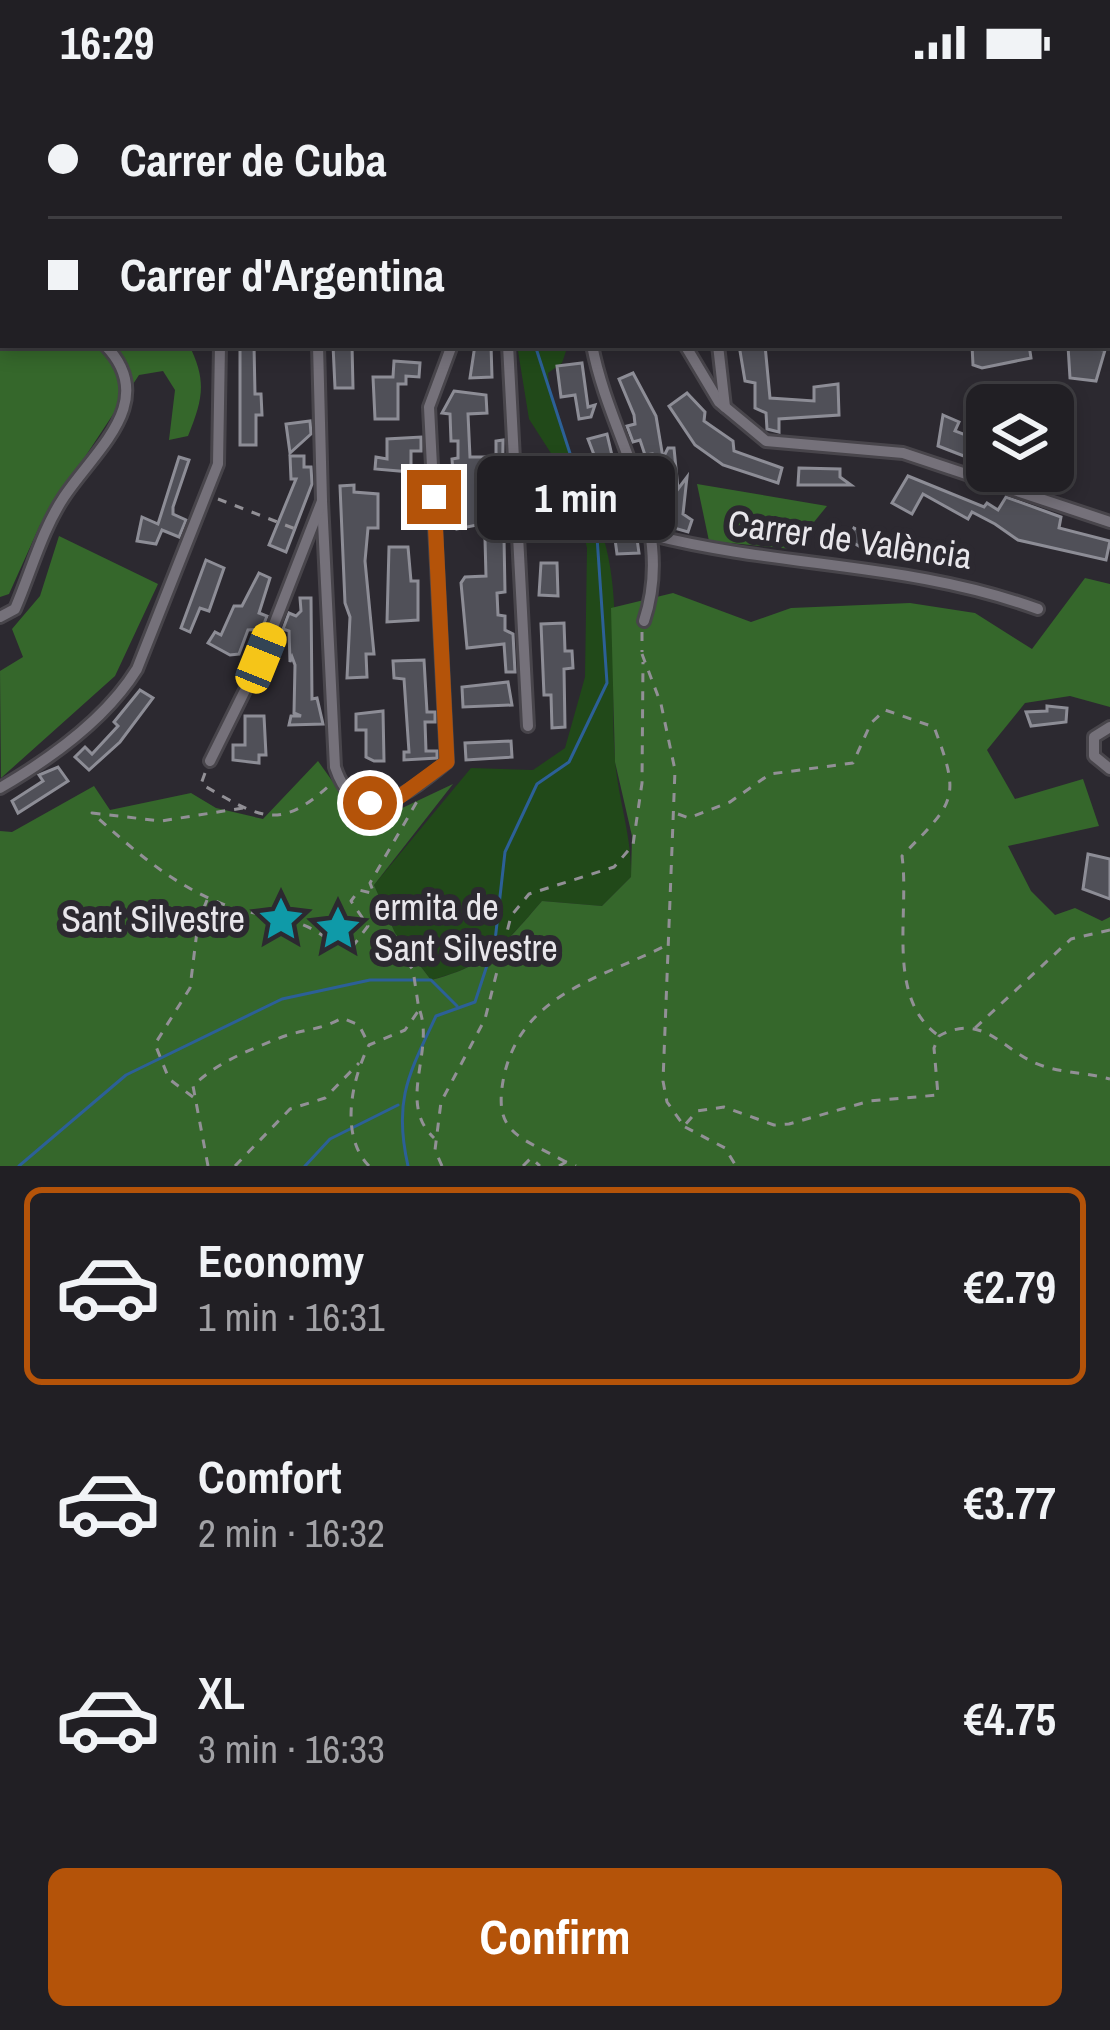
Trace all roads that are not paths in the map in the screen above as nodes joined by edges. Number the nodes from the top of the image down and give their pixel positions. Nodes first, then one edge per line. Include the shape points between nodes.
1 (107, 348) edge
2 (220, 348) edge
3 (318, 348) edge
4 (451, 348) edge
5 (508, 348) edge
6 (593, 348) edge
7 (687, 348) edge
8 (718, 348) edge
9 (725, 409) junction
10 (322, 501) junction
11 (1110, 521) edge
12 (652, 535) junction
13 (1037, 609) dead end
14 (0, 617) edge
15 (644, 621) road end
16 (528, 725) dead end
17 (1110, 727) edge
18 (211, 761) road end
19 (1110, 769) edge
20 (0, 788) edge

1 - 14 street via 127,390 117,430 65,496 15,609
2 - 20 street via 222,437 208,495 125,687 36,767
3 - 10 street
4 - 10 street via 428,407 447,762 383,804 356,796 338,776
5 - 16 street
6 - 12 street
7 - 9 street
8 - 9 street
9 - 11 street via 766,441 903,454
10 - 18 street
12 - 13 street, Carrer de València via 915,573
12 - 15 street via 656,590
17 - 19 street via 1094,736 1094,756

